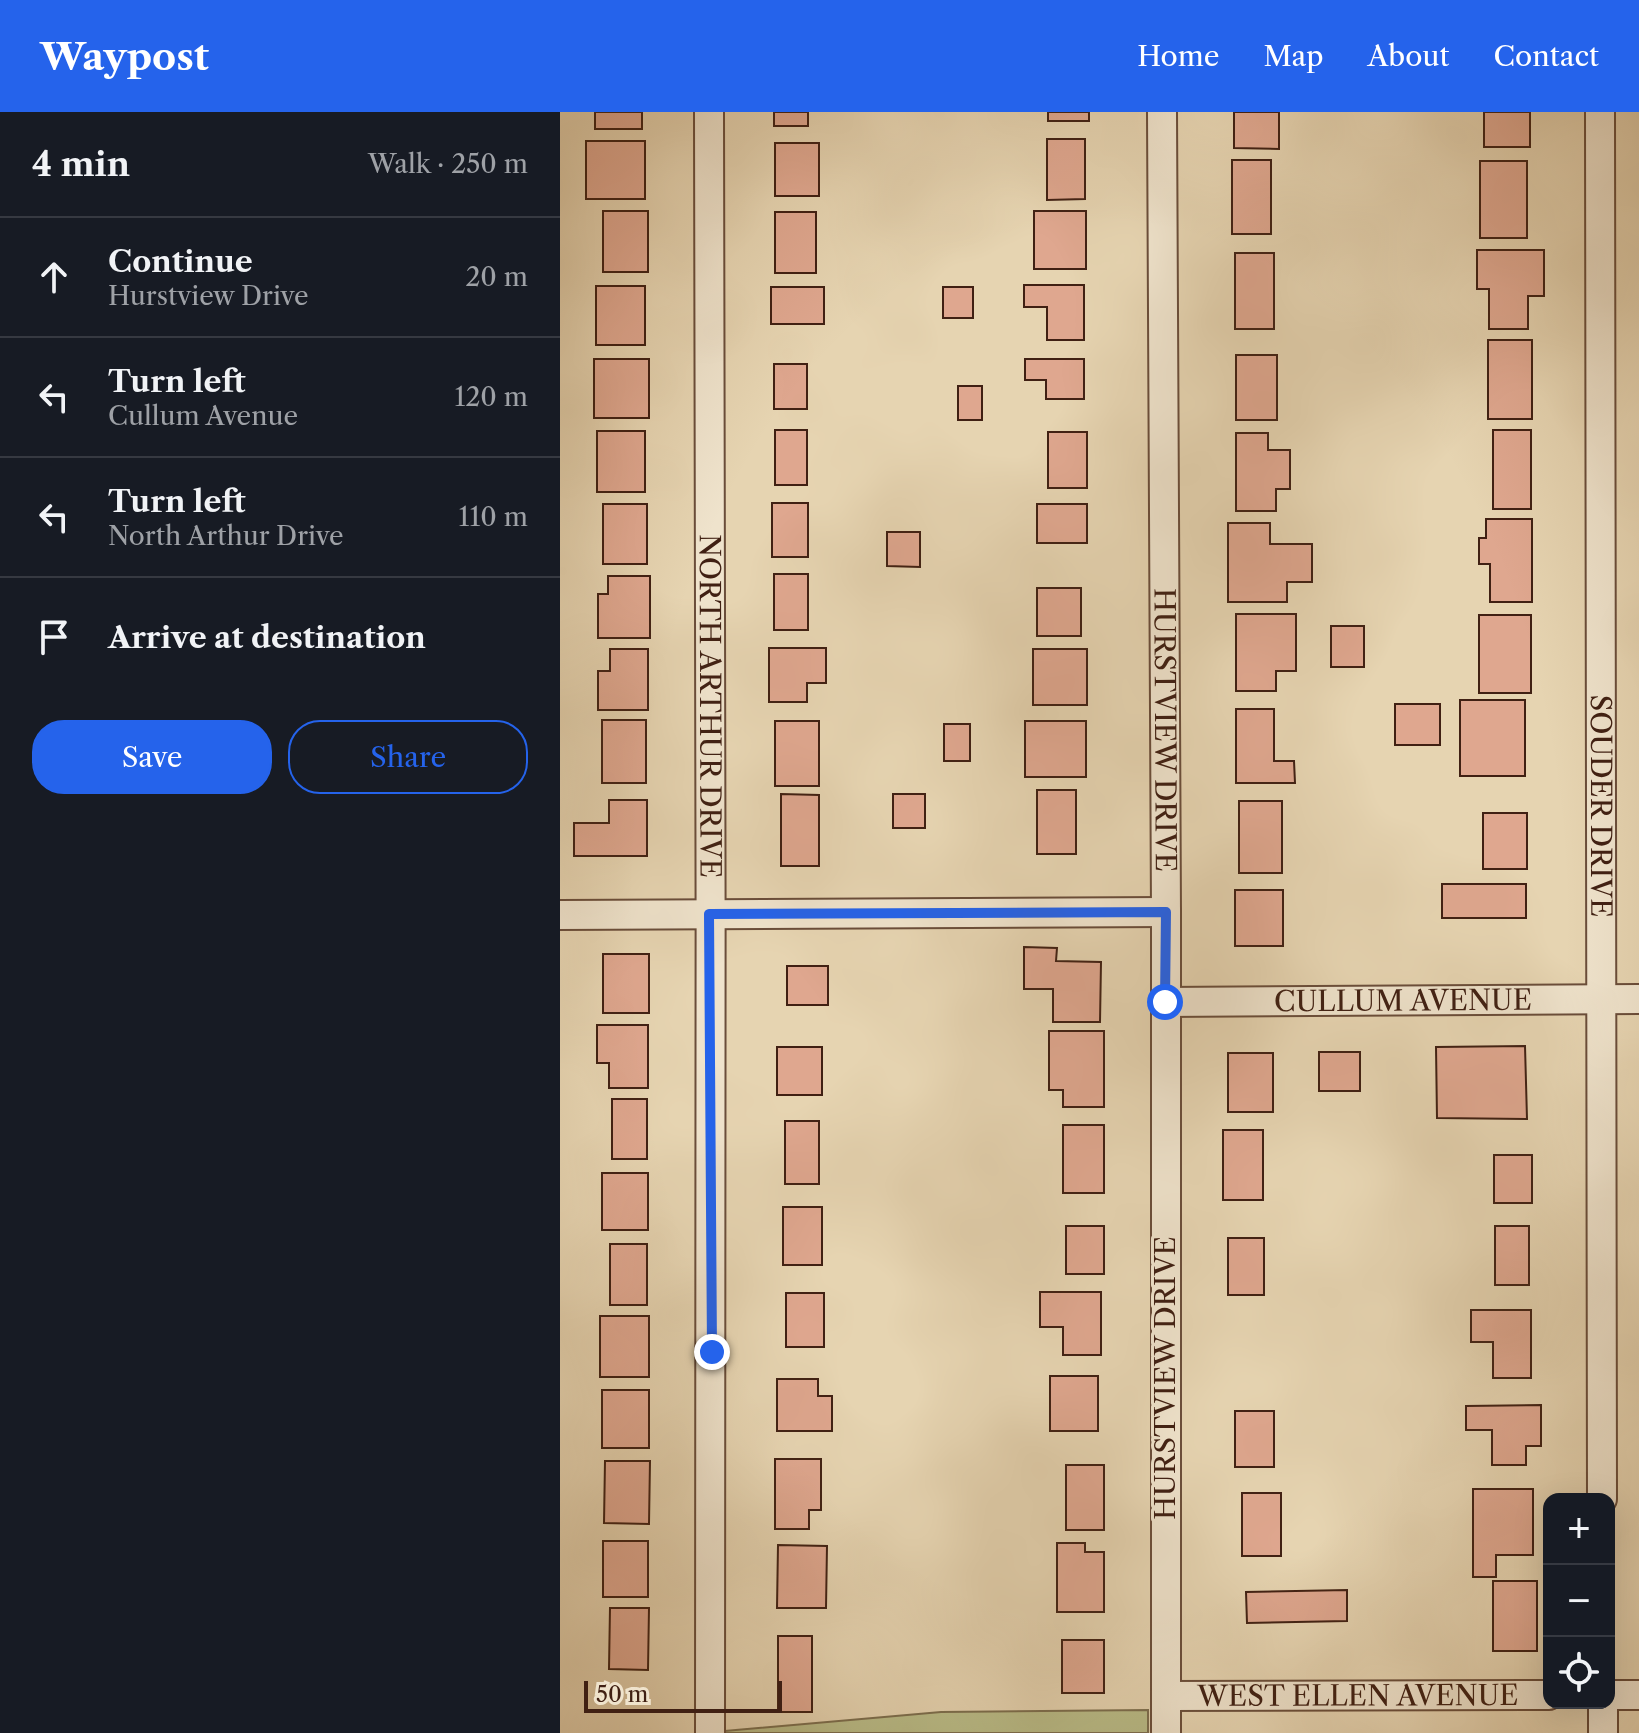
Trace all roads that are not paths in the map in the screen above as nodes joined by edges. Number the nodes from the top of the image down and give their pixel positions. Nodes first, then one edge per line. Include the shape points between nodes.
1 (709, 112) edge
2 (1162, 112) edge
3 (1600, 112) edge
4 (1166, 912) junction
5 (709, 914) junction
6 (560, 915) edge
7 (1601, 999) junction
8 (1639, 999) edge
9 (1165, 1002) junction
10 (1602, 1493) edge
11 (1543, 1695) edge
12 (1615, 1695) edge
13 (1639, 1695) edge
14 (1166, 1696) junction
15 (1603, 1709) edge
16 (710, 1733) edge
17 (1166, 1733) edge
18 (1603, 1733) edge

1 - 5 street, NORTH ARTHUR DRIVE
2 - 4 street, HURSTVIEW DRIVE
3 - 7 street, SOUDER DRIVE
4 - 5 street
4 - 9 street, HURSTVIEW DRIVE
5 - 6 street
5 - 16 street, NORTH ARTHUR DRIVE
7 - 8 street, CULLUM AVENUE
7 - 9 street, CULLUM AVENUE
7 - 10 street, SOUDER DRIVE
9 - 14 street, HURSTVIEW DRIVE
11 - 14 street, WEST ELLEN AVENUE
12 - 13 street
14 - 17 street, HURSTVIEW DRIVE
15 - 18 street

